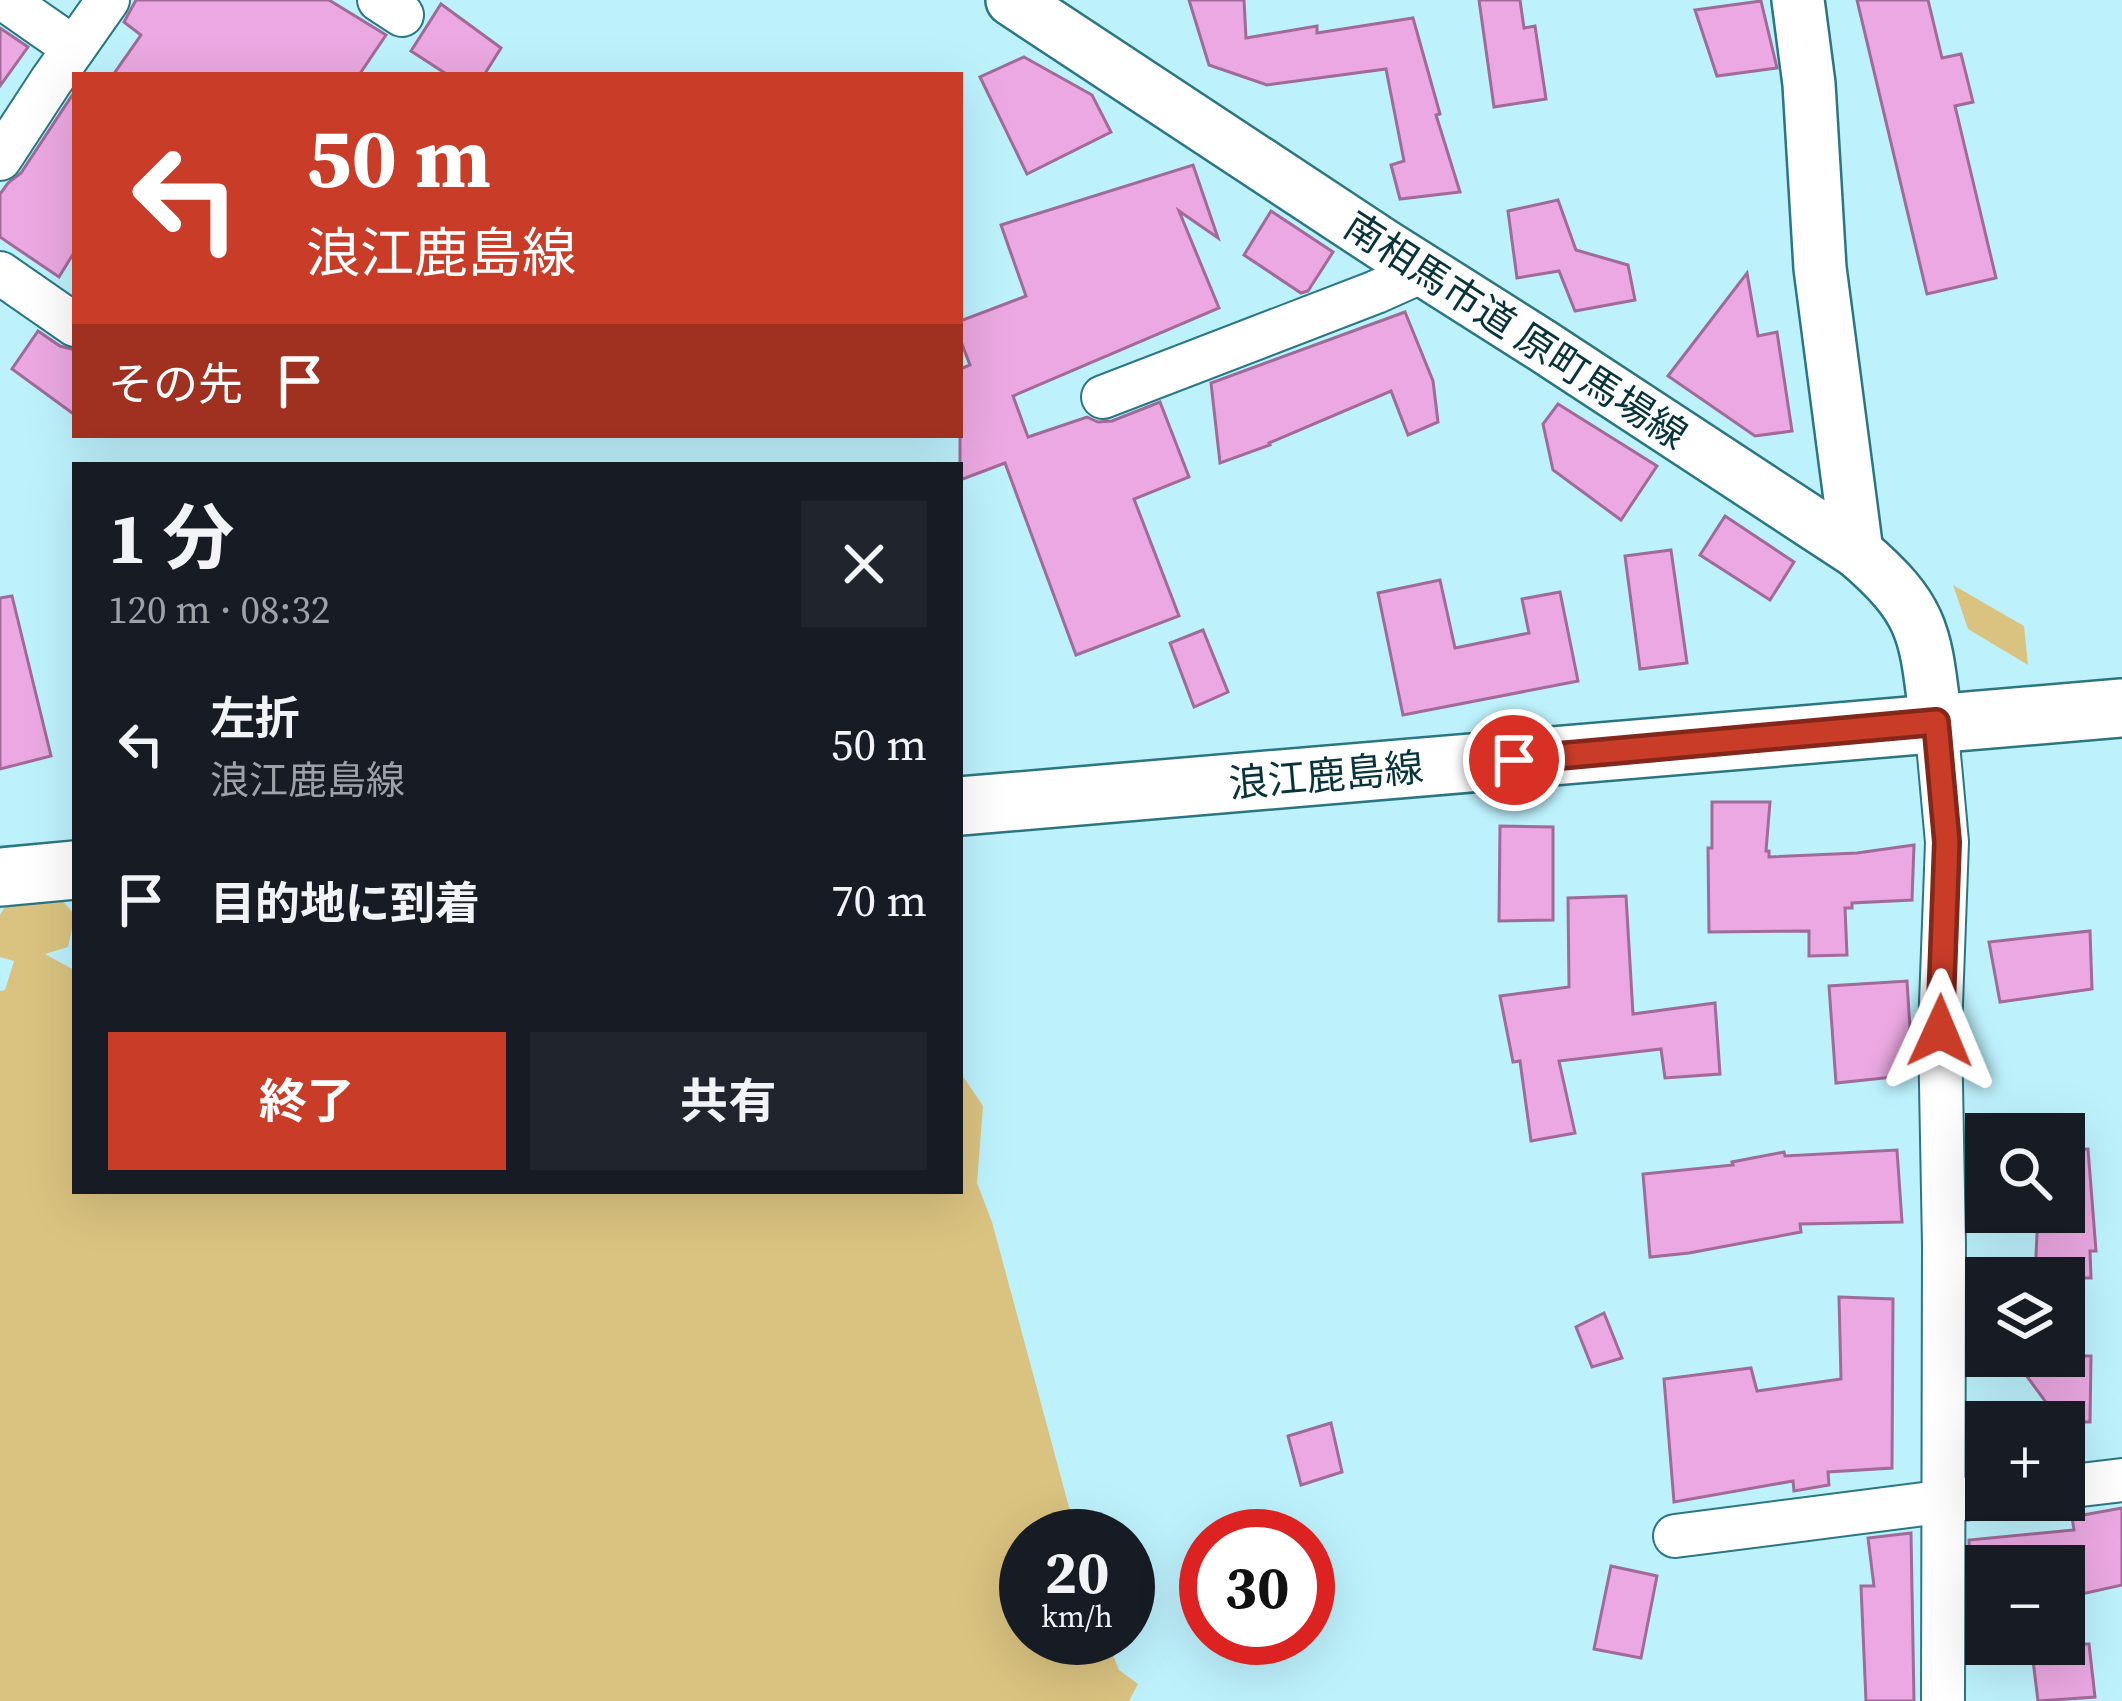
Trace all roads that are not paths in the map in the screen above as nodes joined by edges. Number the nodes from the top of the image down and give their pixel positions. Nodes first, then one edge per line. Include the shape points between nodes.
1 (5, 0) edge
2 (108, 0) edge
3 (1012, 0) edge
4 (1798, 0) edge
5 (73, 62) edge
6 (0, 159) edge
7 (1425, 270) junction
8 (0, 273) edge
9 (72, 323) edge
10 (1103, 397) dead end
11 (1857, 552) junction
12 (2122, 708) edge
13 (1936, 722) junction
14 (963, 806) edge
15 (72, 870) edge
16 (0, 877) edge
17 (2122, 1480) edge
18 (2085, 1484) edge
19 (1965, 1498) edge
20 (1943, 1501) junction
21 (1675, 1536) dead end
22 (1943, 1701) edge

1 - 5 street
2 - 5 street
3 - 7 street, 南相馬市道 原町馬場線
4 - 11 street via 1820,268
5 - 6 street via 50,80
7 - 10 street
7 - 11 street, 南相馬市道 原町馬場線
8 - 9 street
11 - 13 street, 南相馬市道 原町馬場線 via 1911,608 1926,641
12 - 13 main road, 浪江鹿島線
13 - 14 main road, 浪江鹿島線
13 - 20 street via 1947,842
15 - 16 main road
17 - 18 street
19 - 20 street
20 - 21 street
20 - 22 street

